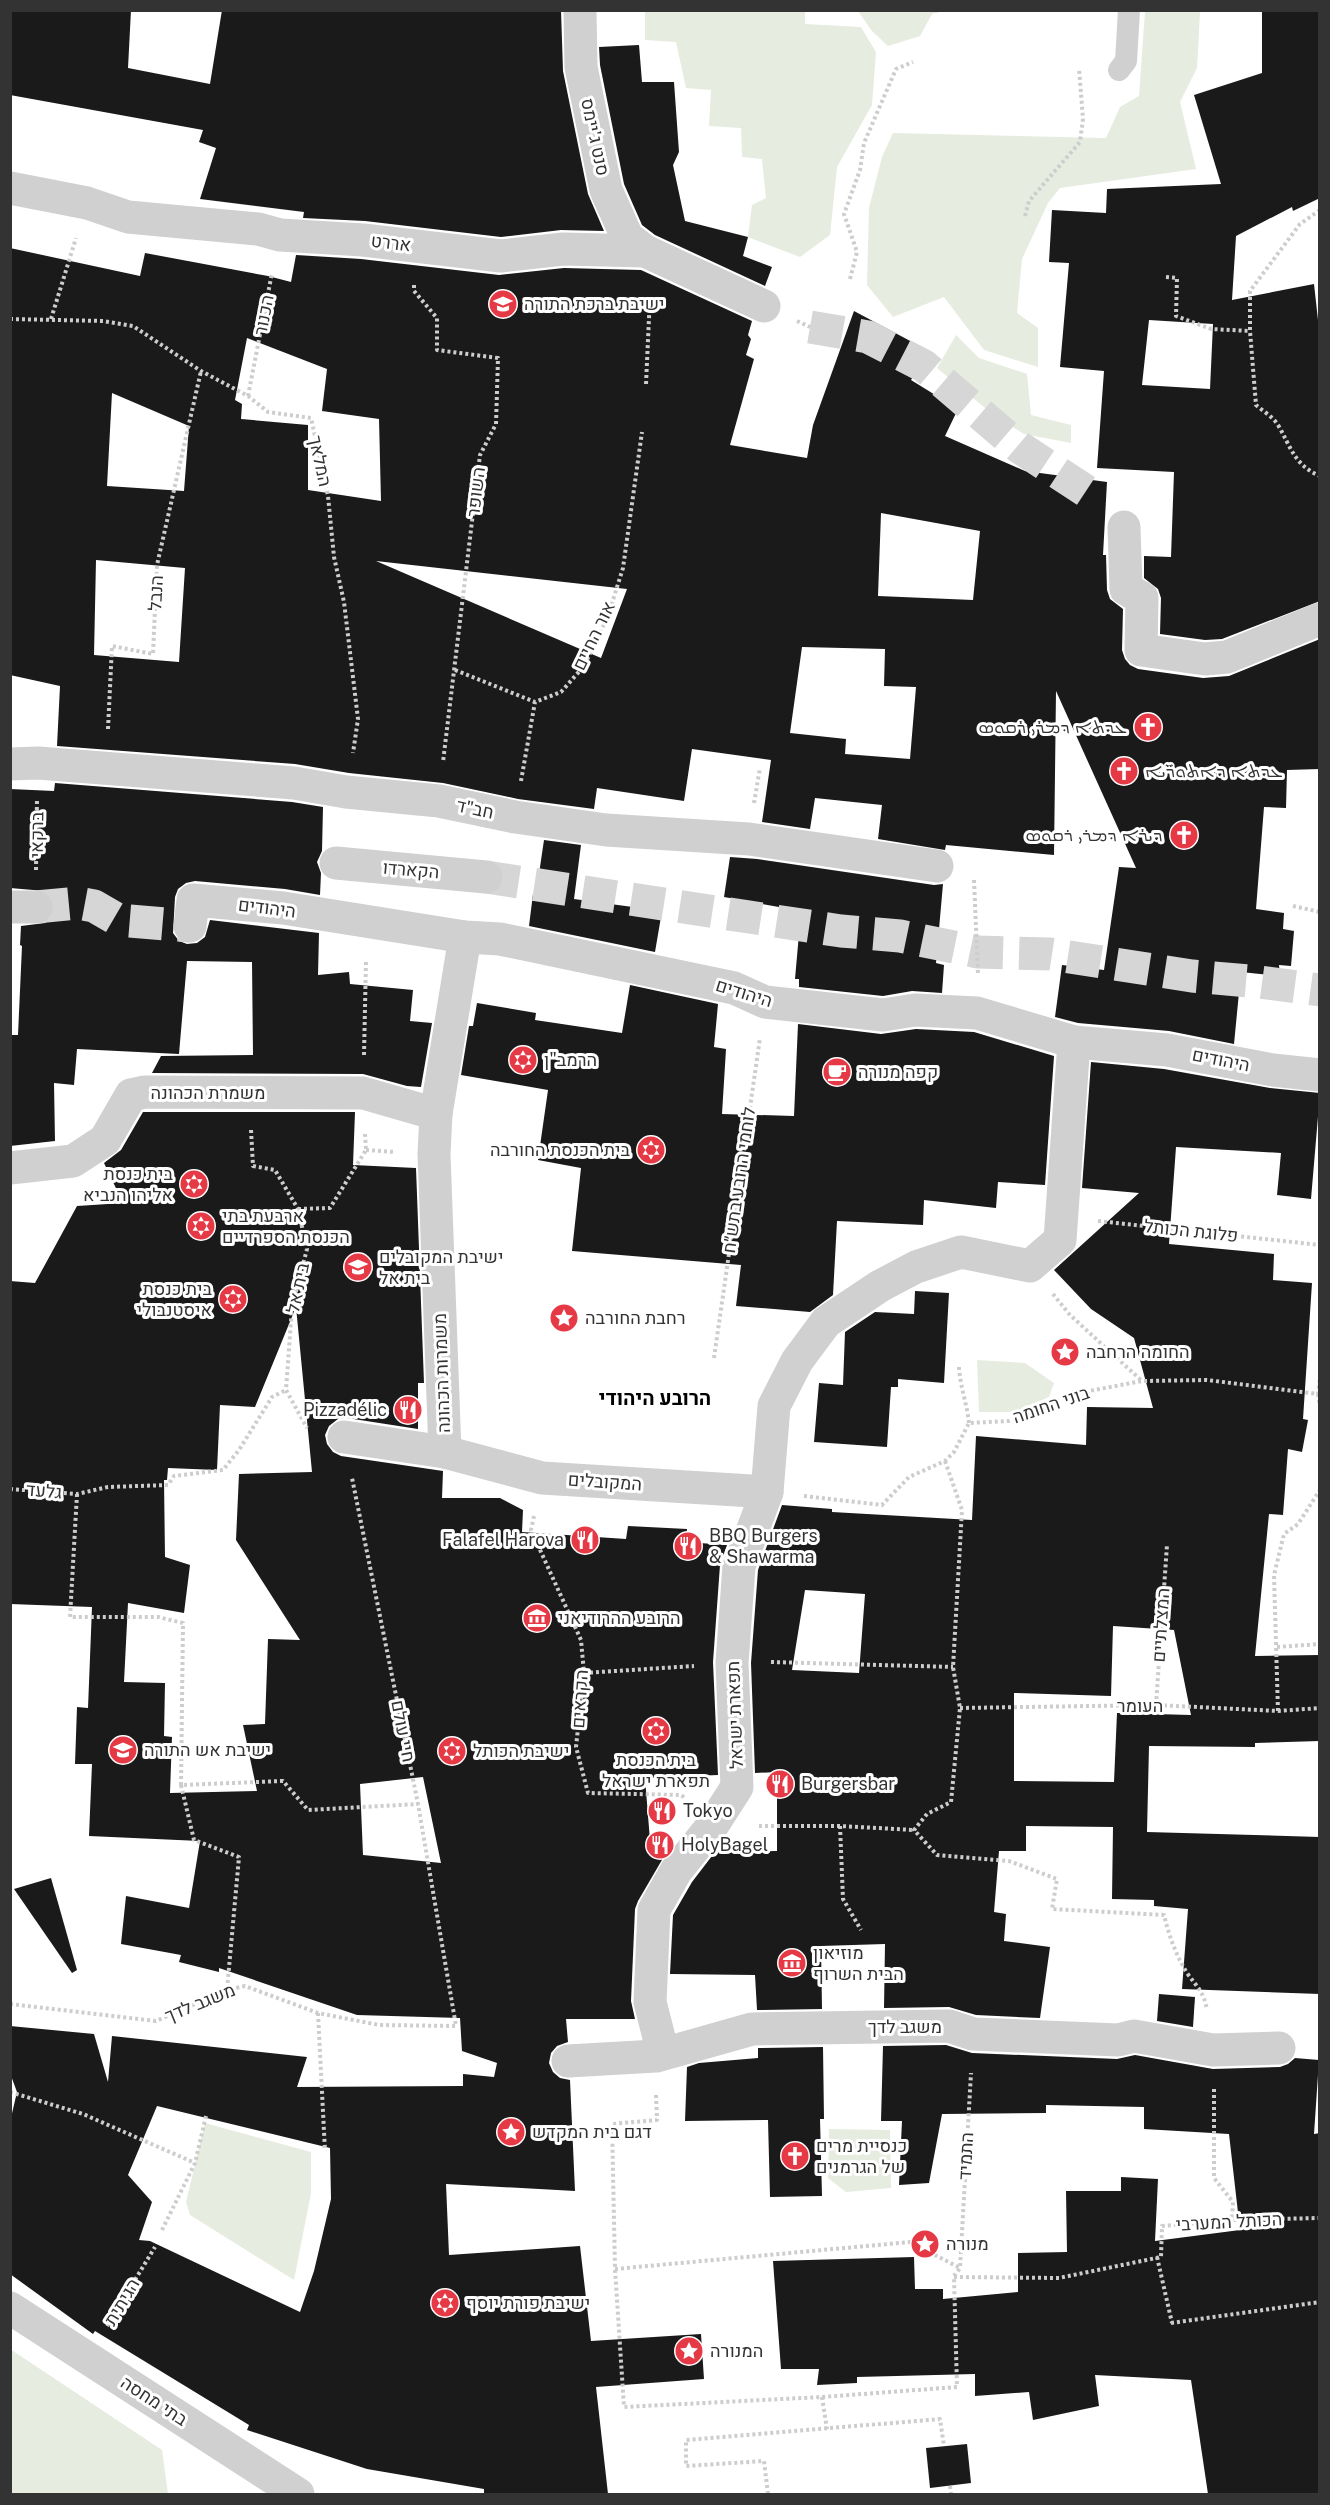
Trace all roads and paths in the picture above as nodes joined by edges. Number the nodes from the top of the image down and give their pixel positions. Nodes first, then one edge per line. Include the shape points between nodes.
1 (580, 10) edge
2 (1129, 10) edge
3 (913, 62) dead end
4 (1079, 68) dead end
5 (1119, 70) dead end
6 (10, 188) edge
7 (87, 203) junction
8 (1320, 210) edge
9 (1025, 216) dead end
10 (280, 235) junction
11 (417, 246) junction
12 (645, 251) junction
13 (1166, 277) dead end
14 (850, 279) dead end
15 (764, 306) dead end
16 (10, 319) edge
17 (51, 319) junction
18 (1250, 332) junction
19 (201, 371) junction
20 (646, 384) dead end
21 (248, 396) junction
22 (642, 432) dead end
23 (1320, 476) edge
24 (1124, 526) dead end
25 (1320, 619) edge
26 (455, 670) junction
27 (535, 702) junction
28 (24, 763) edge
29 (106, 769) junction
30 (346, 792) junction
31 (439, 801) junction
32 (515, 817) junction
33 (336, 863) dead end
34 (938, 866) dead end
35 (486, 877) tunnel mouth
36 (974, 878) dead end
37 (1293, 906) dead end
38 (23, 907) edge
39 (1320, 912) edge
40 (368, 921) junction
41 (190, 926) dead end
42 (465, 937) junction
43 (765, 1002) junction
44 (977, 1013) junction
45 (1074, 1042) junction
46 (1320, 1075) edge
47 (363, 1093) junction
48 (250, 1094) junction
49 (436, 1114) junction
50 (366, 1150) dead end
51 (10, 1167) edge
52 (298, 1209) junction
53 (1062, 1217) junction
54 (1320, 1245) edge
55 (1030, 1266) junction
56 (714, 1358) dead end
57 (959, 1367) dead end
58 (1320, 1378) edge
59 (1142, 1381) junction
60 (286, 1390) junction
61 (1318, 1394) edge
62 (1320, 1407) edge
63 (969, 1423) junction
64 (344, 1437) junction
65 (445, 1452) junction
66 (945, 1461) junction
67 (542, 1478) junction
68 (10, 1489) edge
69 (1320, 1490) edge
70 (767, 1492) junction
71 (77, 1494) junction
72 (1167, 1545) dead end
73 (1320, 1644) edge
74 (1276, 1647) junction
75 (732, 1663) junction
76 (954, 1667) junction
77 (584, 1672) junction
78 (1156, 1706) junction
79 (960, 1708) junction
80 (1320, 1708) edge
81 (1278, 1711) junction
82 (181, 1785) junction
83 (418, 1804) junction
84 (712, 1826) junction
85 (840, 1826) junction
86 (914, 1830) junction
87 (861, 1930) dead end
88 (227, 1990) junction
89 (10, 2004) edge
90 (318, 2013) junction
91 (456, 2026) joint
92 (973, 2034) junction
93 (1279, 2048) dead end
94 (1214, 2050) junction
95 (659, 2054) junction
96 (567, 2061) dead end
97 (10, 2092) edge
98 (206, 2116) dead end
99 (325, 2151) dead end
100 (195, 2163) junction
101 (1320, 2218) edge
102 (1232, 2220) junction
103 (162, 2230) dead end
104 (155, 2247) dead end
105 (1157, 2258) junction
106 (960, 2268) junction
107 (615, 2269) junction
108 (954, 2277) junction
109 (1320, 2302) edge
110 (10, 2308) edge
111 (88, 2358) junction
112 (822, 2397) junction
113 (827, 2429) junction
114 (944, 2446) dead end
115 (950, 2487) dead end
116 (298, 2494) edge
117 (768, 2494) edge
118 (951, 2494) edge

1 - 12 street, סנט ג'יימס via 581,67 606,190 627,237
2 - 5 lane via 1126,61
3 - 14 path via 896,69 864,143 860,170 844,213 857,252
4 - 9 path via 1083,119 1080,142 1029,201
6 - 7 street, אררט
7 - 10 street, אררט via 128,217 258,229
7 - 17 path
8 - 18 path via 1300,224 1251,291
10 - 11 street, אררט
10 - 21 path, הכנור
11 - 12 street, אררט via 501,256 563,249
11 - 26 path, השופר via 414,291 437,318 437,350 498,358 496,424 480,455
12 - 15 street, אררט
12 - 20 path via 650,267
13 - 18 path via 1177,278 1176,316 1211,329
16 - 17 path, המלאך
17 - 19 path, המלאך via 133,326
18 - 23 path via 1256,405 1276,422 1288,449 1307,470
19 - 21 path, המלאך
19 - 29 path, הנבל via 157,565 153,654 112,646
21 - 30 path, המלאך via 268,412 311,418 328,496 358,718
22 - 27 path, אור החיים via 623,568 608,616 584,666 561,692
24 - 25 street via 1126,589 1142,598 1141,650 1205,659 1227,657
26 - 27 path
26 - 31 path, השופר
27 - 32 path
28 - 29 street, חב"ד
28 - 38 path, ברקאי
29 - 30 street, חב"ד via 294,783
30 - 31 street, חב"ד
31 - 32 street, חב"ד
32 - 34 street, חב"ד via 606,830 749,839
33 - 35 street, הקארדו
36 - 44 path
37 - 39 path
40 - 41 street, היהודים via 193,900
40 - 42 street, היהודים
40 - 47 path
42 - 43 street, היהודים via 500,939 734,988
42 - 49 street, משמרות הכהונה
43 - 44 street, היהודים via 883,1015 915,1010
43 - 56 path, לוחמי הרובע בתש״ח
44 - 45 street, היהודים
45 - 46 street, היהודים via 1167,1050
45 - 53 street
47 - 48 street, משמרת הכהונה
47 - 49 street, משמרת הכהונה
48 - 51 street, משמרת הכהונה via 131,1095 105,1140 73,1161
48 - 52 path, בית אל via 253,1166 275,1170
49 - 65 street, משמרות הכהונה via 434,1155
50 - 52 path via 330,1208
52 - 60 path, בית אל via 307,1249 292,1307
53 - 54 path, פלוגת הכותל
53 - 55 street via 1060,1240
55 - 59 path via 1070,1315
55 - 70 street, תפארת ישראל via 961,1252 880,1286 826,1322 797,1361 774,1406
57 - 63 path
58 - 61 path
59 - 61 path, בוני החומה via 1207,1380
59 - 63 path, בוני החומה via 1073,1394 1009,1421
60 - 64 path via 309,1430
60 - 71 path, גלעד via 272,1397 223,1470 174,1476 168,1485 108,1487
61 - 62 path
63 - 66 path
64 - 65 street, המקובלים
64 - 83 path, חיי עולם
65 - 67 street, המקובלים
66 - 70 path via 909,1477 882,1505
66 - 76 path via 962,1510
67 - 70 street, המקובלים
67 - 77 path, הקראים via 531,1530 580,1640
68 - 71 path, גלעד
69 - 74 path via 1298,1524 1284,1534 1274,1575
70 - 75 street, תפארת ישראל via 740,1566
71 - 82 path via 70,1617 158,1617 183,1623
72 - 78 path, המצלתיים
73 - 74 path
74 - 81 path
75 - 76 path via 793,1661
75 - 77 path
75 - 84 street, תפארת ישראל via 737,1787
76 - 79 path
77 - 84 path, הקראים via 576,1747 588,1793 681,1795
78 - 79 path, העומר
78 - 81 path, העומר
79 - 86 path via 951,1802 927,1814
80 - 81 path, העומר
82 - 83 path via 283,1781 308,1810
82 - 88 path via 194,1840 239,1857
83 - 91 path, חיי עולם
84 - 85 path
84 - 95 street, תפארת ישראל via 676,1871 654,1910 650,2002
85 - 86 path
85 - 87 path via 843,1899
86 - 94 path via 937,1855 1009,1861 1057,1879 1052,1909 1164,1915 1170,1940 1205,1996
88 - 89 path, משגב לדך via 156,2021
88 - 90 path, משגב לדך via 244,1986
90 - 91 path, משגב לדך via 379,2025
90 - 99 path
92 - 94 street, משגב לדך via 1118,2040 1134,2036
92 - 95 street, משגב לדך via 949,2026 752,2029
92 - 106 path, התמיד
93 - 94 street, משגב לדך
94 - 102 path via 1215,2178 1233,2202
95 - 96 street, משגב לדך
95 - 107 path via 657,2120 612,2124
97 - 100 path via 84,2114
98 - 100 path
100 - 103 path
101 - 102 path, הכותל המערבי
102 - 105 path, הכותל המערבי via 1162,2226 1161,2257
104 - 111 path, הגיתית
105 - 108 path via 1059,2278
105 - 109 path via 1171,2323
106 - 107 path via 910,2242
106 - 108 path
107 - 112 path via 624,2407
108 - 112 path via 957,2387
110 - 111 street, בתי מחסה
111 - 116 street, בתי מחסה
112 - 113 path
113 - 114 path via 940,2419
113 - 117 path via 686,2440 686,2466 764,2461
115 - 118 path

